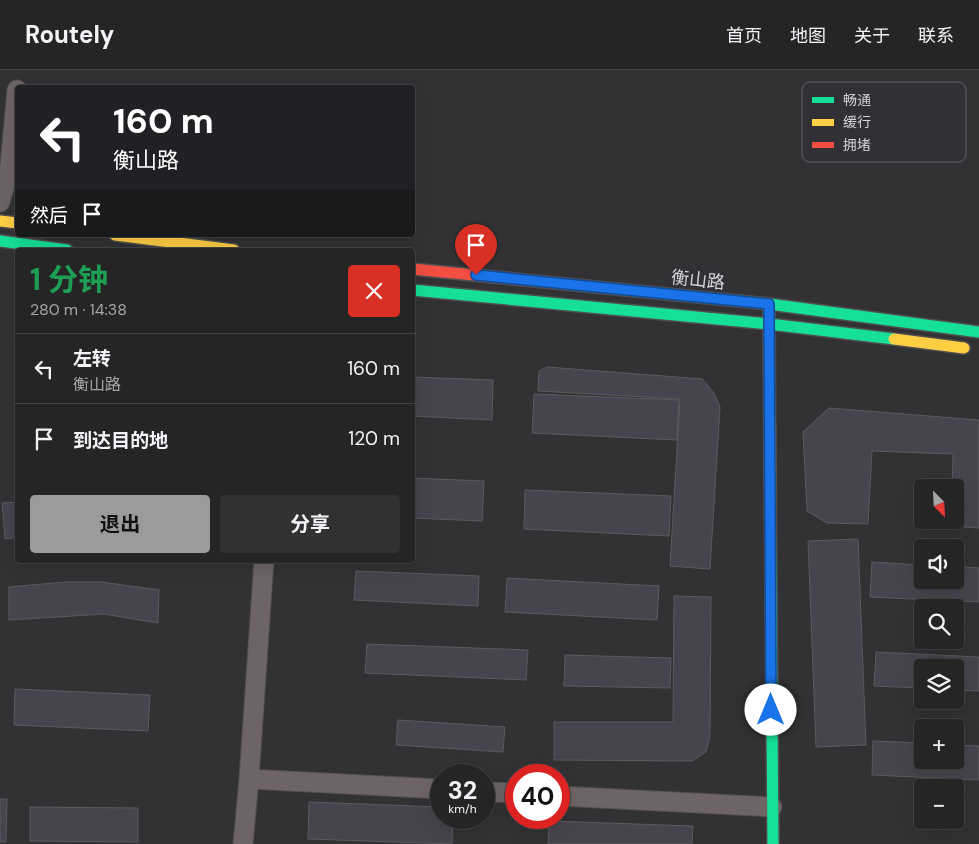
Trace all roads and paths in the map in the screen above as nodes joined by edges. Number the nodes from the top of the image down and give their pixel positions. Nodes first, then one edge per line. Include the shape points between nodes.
1 (15, 112) edge
2 (0, 202) edge
3 (0, 220) edge
4 (15, 222) edge
5 (131, 237) edge
6 (0, 241) edge
7 (51, 248) edge
8 (218, 248) edge
9 (415, 269) edge
10 (415, 290) edge
11 (769, 304) junction
12 (769, 324) junction
13 (979, 332) edge
14 (979, 350) edge
15 (264, 563) edge
16 (249, 779) junction
17 (430, 788) edge
18 (570, 797) edge
19 (772, 807) junction
20 (243, 844) edge
21 (773, 844) edge

1 - 2 street via 10,166
3 - 4 street
5 - 8 street
6 - 7 street
9 - 11 street, 衡山路
10 - 12 street, 衡山路
11 - 12 street
11 - 13 street, 衡山路
12 - 14 street, 衡山路
12 - 19 street
15 - 16 street
16 - 17 street
16 - 20 street
18 - 19 street
19 - 21 street

